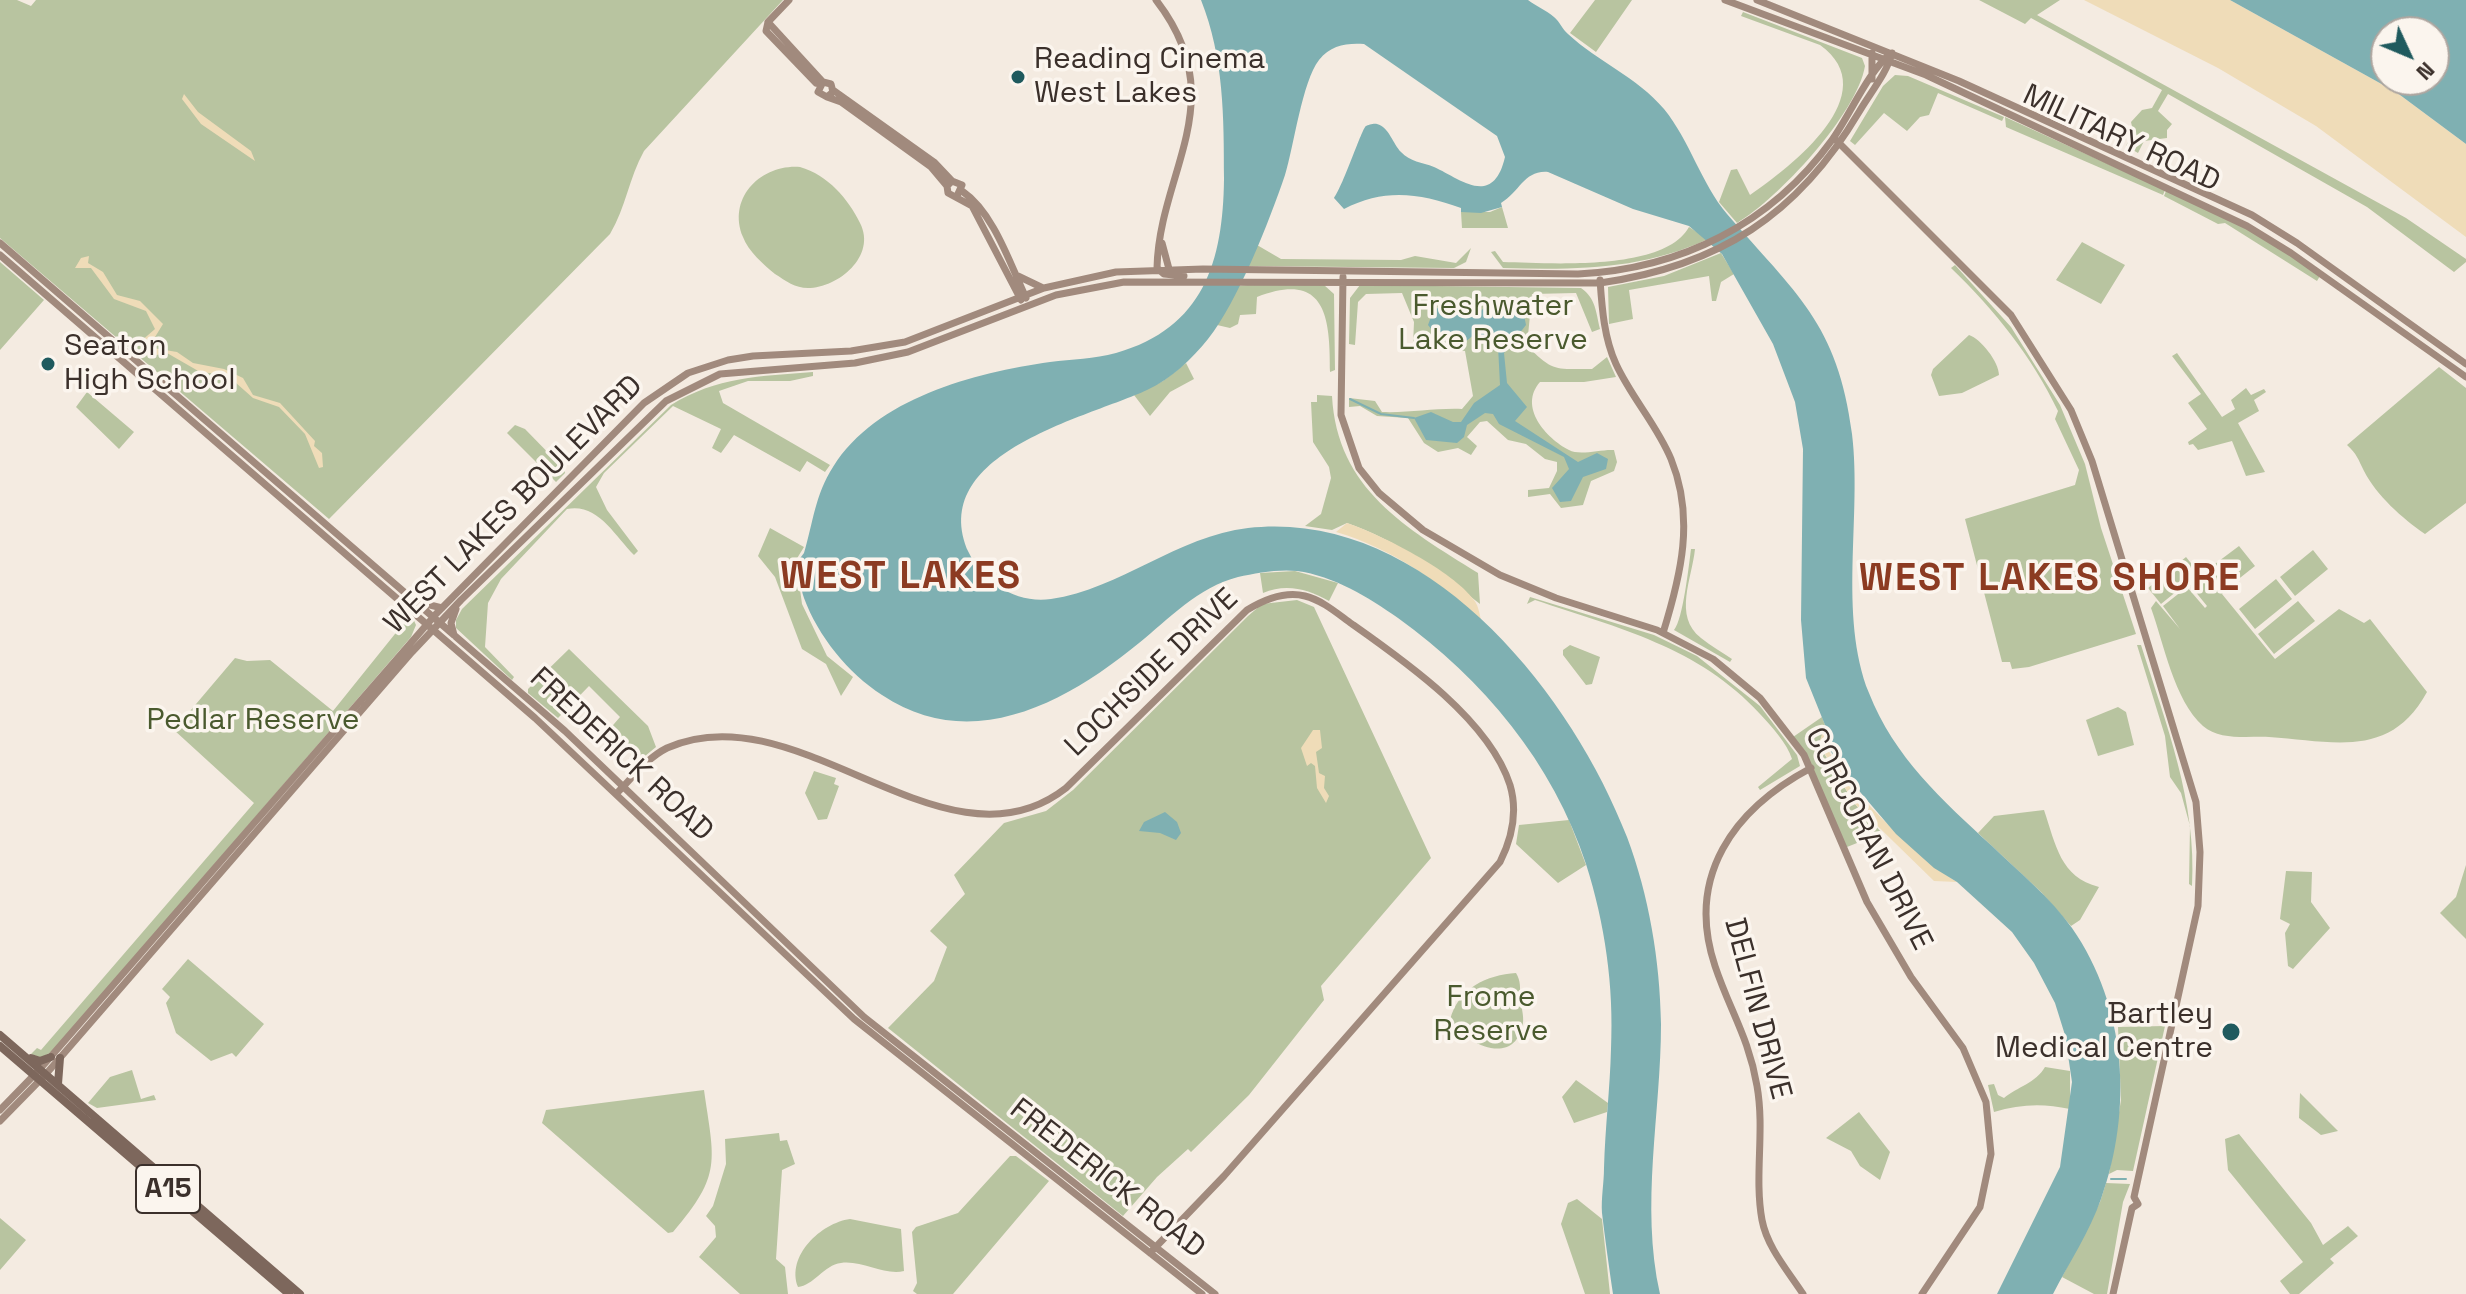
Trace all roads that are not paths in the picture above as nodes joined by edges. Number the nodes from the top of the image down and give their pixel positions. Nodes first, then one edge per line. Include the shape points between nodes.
1 (789, 0) edge
2 (1156, 0) edge
3 (1725, 0) edge
4 (1757, 0) edge
5 (1872, 53) junction
6 (1889, 57) junction
7 (1908, 69) junction
8 (1882, 73) junction
9 (1872, 80) junction
10 (820, 84) junction
11 (833, 90) junction
12 (827, 97) junction
13 (1833, 138) junction
14 (1840, 144) junction
15 (950, 184) junction
16 (959, 194) junction
17 (1161, 237) junction
18 (0, 243) edge
19 (1158, 249) junction
20 (0, 255) edge
21 (1157, 268) junction
22 (1143, 269) junction
23 (1169, 269) junction
24 (1389, 272) junction
25 (1600, 273) junction
26 (1013, 276) junction
27 (1344, 276) junction
28 (1481, 276) junction
29 (1191, 280) junction
30 (1419, 282) junction
31 (1600, 283) junction
32 (1044, 288) junction
33 (1022, 296) junction
34 (1001, 305) junction
35 (1026, 305) junction
36 (2466, 364) edge
37 (2466, 377) edge
38 (461, 600) junction
39 (416, 602) junction
40 (442, 608) junction
41 (415, 614) junction
42 (436, 620) junction
43 (430, 627) junction
44 (1663, 633) junction
45 (454, 635) junction
46 (425, 638) junction
47 (414, 639) junction
48 (446, 641) junction
49 (1811, 768) junction
50 (620, 790) junction
51 (0, 1035) edge
52 (0, 1046) edge
53 (23, 1054) junction
54 (56, 1057) junction
55 (40, 1075) junction
56 (58, 1085) junction
57 (0, 1110) edge
58 (0, 1121) edge
59 (1153, 1250) junction
60 (289, 1294) edge
61 (300, 1294) edge
62 (1202, 1294) edge
63 (1215, 1294) edge
64 (1803, 1294) edge
65 (1922, 1294) edge
66 (2113, 1294) edge

1 - 10 main road via 766,31
2 - 17 main road via 1183,54 1191,111
3 - 5 main road, MILITARY ROAD
4 - 6 main road, MILITARY ROAD
5 - 6 main road, MILITARY ROAD
5 - 9 main road
6 - 7 main road, MILITARY ROAD
6 - 8 main road, WEST LAKES BOULEVARD
6 - 9 main road, WEST LAKES BOULEVARD
6 - 36 main road, MILITARY ROAD via 2252,215
7 - 8 main road
7 - 37 main road, MILITARY ROAD via 2247,226
8 - 14 main road, WEST LAKES BOULEVARD
9 - 13 main road, WEST LAKES BOULEVARD
10 - 11 main road via 830,83
10 - 12 main road via 819,94
11 - 12 main road
11 - 15 main road via 934,162
12 - 15 main road via 841,102
13 - 14 main road
13 - 25 main road, WEST LAKES BOULEVARD via 1797,181 1748,222 1702,247 1643,267
14 - 31 main road, WEST LAKES BOULEVARD via 1813,179 1756,228 1710,254 1656,273
14 - 66 main road via 2011,315 2071,410 2092,461 2187,768 2199,828 2198,906 2134,1197 2138,1204 2132,1208
15 - 16 main road via 950,195
15 - 16 main road via 960,183
16 - 26 main road via 976,202
17 - 19 main road
17 - 23 main road
18 - 39 main road, FREDERICK ROAD
19 - 21 main road
19 - 22 main road
20 - 41 main road, FREDERICK ROAD
21 - 22 main road, WEST LAKES BOULEVARD
21 - 23 main road, WEST LAKES BOULEVARD
21 - 29 main road
22 - 32 main road, WEST LAKES BOULEVARD
23 - 27 main road, WEST LAKES BOULEVARD
24 - 27 main road, WEST LAKES BOULEVARD
24 - 28 main road, WEST LAKES BOULEVARD
24 - 30 main road via 1419,277
25 - 28 main road, WEST LAKES BOULEVARD
25 - 31 main road
26 - 32 main road
26 - 33 main road
26 - 34 main road
27 - 29 main road, WEST LAKES BOULEVARD
27 - 30 main road, WEST LAKES BOULEVARD
27 - 44 main road, CORCORAN DRIVE via 1341,415 1359,468 1379,493 1423,530 1500,575
28 - 30 main road, WEST LAKES BOULEVARD
28 - 31 main road, WEST LAKES BOULEVARD
29 - 35 main road, WEST LAKES BOULEVARD via 1092,285
31 - 44 main road via 1603,321 1616,363 1664,444 1682,503 1682,567
32 - 33 main road, WEST LAKES BOULEVARD
33 - 34 main road, WEST LAKES BOULEVARD
33 - 35 main road
34 - 40 main road, WEST LAKES BOULEVARD via 880,347 753,356 688,373 638,408
35 - 38 main road, WEST LAKES BOULEVARD via 908,352 855,363 739,370 699,382 650,415
38 - 42 main road, WEST LAKES BOULEVARD
38 - 45 main road via 451,623
39 - 40 main road
39 - 42 main road, FREDERICK ROAD
40 - 42 main road, WEST LAKES BOULEVARD
41 - 43 main road, FREDERICK ROAD
41 - 47 main road
42 - 43 main road, WEST LAKES BOULEVARD
42 - 45 main road, FREDERICK ROAD
43 - 46 main road, WEST LAKES BOULEVARD
43 - 47 main road, WEST LAKES BOULEVARD
43 - 48 main road, FREDERICK ROAD
44 - 49 main road, CORCORAN DRIVE via 1713,659 1746,684 1782,723
45 - 50 main road, FREDERICK ROAD
46 - 48 main road
46 - 54 main road, WEST LAKES BOULEVARD
47 - 54 main road, WEST LAKES BOULEVARD
48 - 50 main road, FREDERICK ROAD
49 - 64 main road, DELFIN DRIVE via 1773,789 1738,823 1715,865 1707,909 1715,966 1746,1034 1756,1078 1762,1221
49 - 65 main road, CORCORAN DRIVE via 1867,902 1911,977 1963,1048 1986,1102 1991,1154 1980,1207
50 - 59 main road, FREDERICK ROAD via 854,1019
50 - 59 main road, LOCHSIDE DRIVE via 665,749 688,741 732,738 780,746 959,811 1017,813 1066,788 1247,610 1286,595 1309,597 1329,608 1433,686 1503,770 1513,808 1507,846 1491,874 1398,982
51 - 53 main road, A15
52 - 55 main road, A15
53 - 54 main road via 40,1061
53 - 55 main road, A15
54 - 55 main road, WEST LAKES BOULEVARD
54 - 56 main road
55 - 56 main road, A15
55 - 57 main road, WEST LAKES BOULEVARD
55 - 58 main road, WEST LAKES BOULEVARD
55 - 60 main road, A15
56 - 61 main road, A15
59 - 62 main road, FREDERICK ROAD
59 - 63 main road, FREDERICK ROAD

